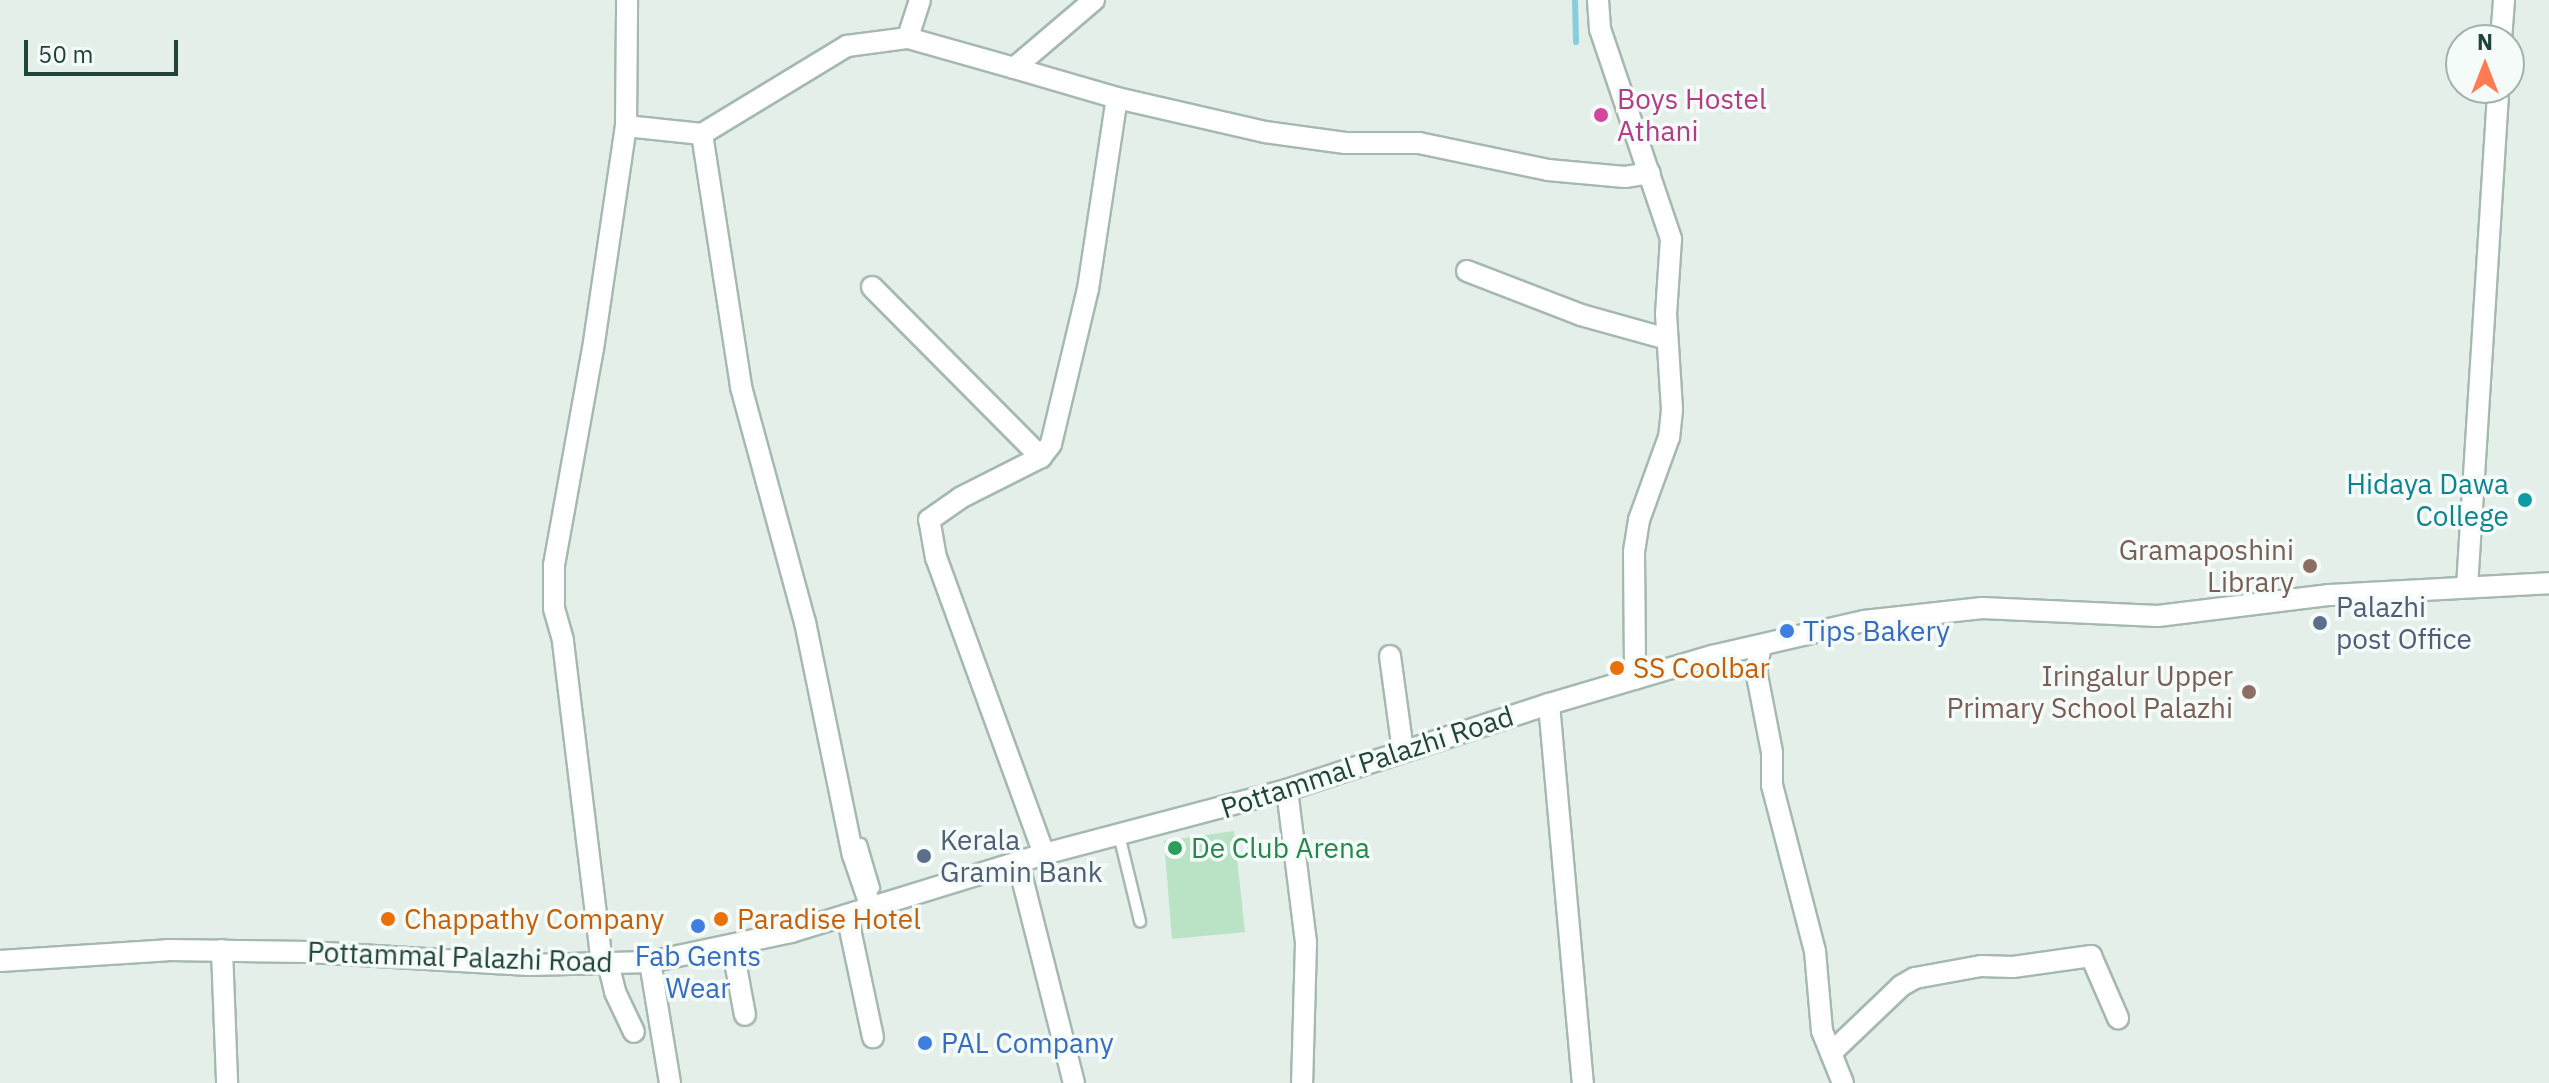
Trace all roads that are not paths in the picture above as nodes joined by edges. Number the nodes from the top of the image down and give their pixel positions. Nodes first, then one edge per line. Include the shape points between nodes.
1 (627, 0) edge
2 (920, 0) edge
3 (1094, 0) edge
4 (1598, 0) edge
5 (2504, 0) edge
6 (2502, 24) edge
7 (908, 38) junction
8 (1014, 68) junction
9 (1117, 98) junction
10 (2497, 104) edge
11 (626, 126) junction
12 (702, 134) junction
13 (1650, 173) junction
14 (1467, 271) dead end
15 (872, 287) dead end
16 (1667, 339) junction
17 (1041, 457) junction
18 (2549, 583) edge
19 (2467, 587) junction
20 (1761, 646) junction
21 (1390, 656) dead end
22 (1635, 679) junction
23 (1549, 704) junction
24 (1403, 751) junction
25 (1287, 790) junction
26 (1119, 835) junction
27 (861, 844) dead end
28 (1044, 854) junction
29 (1018, 862) junction
30 (875, 907) junction
31 (847, 915) junction
32 (1140, 921) dead end
33 (732, 945) junction
34 (222, 950) junction
35 (0, 961) edge
36 (650, 962) junction
37 (605, 964) junction
38 (745, 1015) dead end
39 (2118, 1018) dead end
40 (634, 1032) dead end
41 (873, 1037) dead end
42 (1831, 1053) junction
43 (227, 1083) edge
44 (670, 1083) edge
45 (1074, 1083) edge
46 (1302, 1083) edge
47 (1583, 1083) edge
48 (1843, 1083) edge

1 - 11 street
2 - 7 street
3 - 8 street
4 - 13 street via 1600,29
5 - 6 street
7 - 8 street
7 - 12 street via 847,46
8 - 9 street
9 - 13 street via 1292,136 1345,143 1419,143 1548,170 1625,177
9 - 17 street via 1076,347 1051,444
10 - 19 street
11 - 12 street
11 - 37 street via 554,565 554,608 563,640
12 - 30 street via 741,387 805,622 853,855
13 - 16 street via 1671,239
14 - 16 street via 1581,315
15 - 17 street
16 - 22 street via 1669,437 1639,520 1634,552
17 - 28 street via 929,520 936,558
18 - 19 street, Pottammal Palazhi Road
19 - 20 street, Pottammal Palazhi Road via 2330,595 2158,616 1982,608 1864,621
20 - 22 street, Pottammal Palazhi Road
20 - 42 street via 1756,670 1772,752 1772,785 1815,951 1822,1031
21 - 24 street
22 - 23 street, Pottammal Palazhi Road
23 - 24 street, Pottammal Palazhi Road
23 - 47 street
24 - 25 street, Pottammal Palazhi Road
25 - 26 street, Pottammal Palazhi Road
25 - 46 street via 1306,943
26 - 28 street, Pottammal Palazhi Road
26 - 32 lane
27 - 30 lane
28 - 29 street, Pottammal Palazhi Road
29 - 30 street, Pottammal Palazhi Road
29 - 45 street
30 - 31 street, Pottammal Palazhi Road
31 - 33 street, Pottammal Palazhi Road
31 - 41 street
33 - 36 street, Pottammal Palazhi Road
33 - 38 street
34 - 35 street, Pottammal Palazhi Road
34 - 37 street, Pottammal Palazhi Road
34 - 43 street
36 - 37 street, Pottammal Palazhi Road
36 - 44 street
37 - 40 street
39 - 42 street via 2091,956 1981,966 1915,978 1901,986
42 - 48 street

